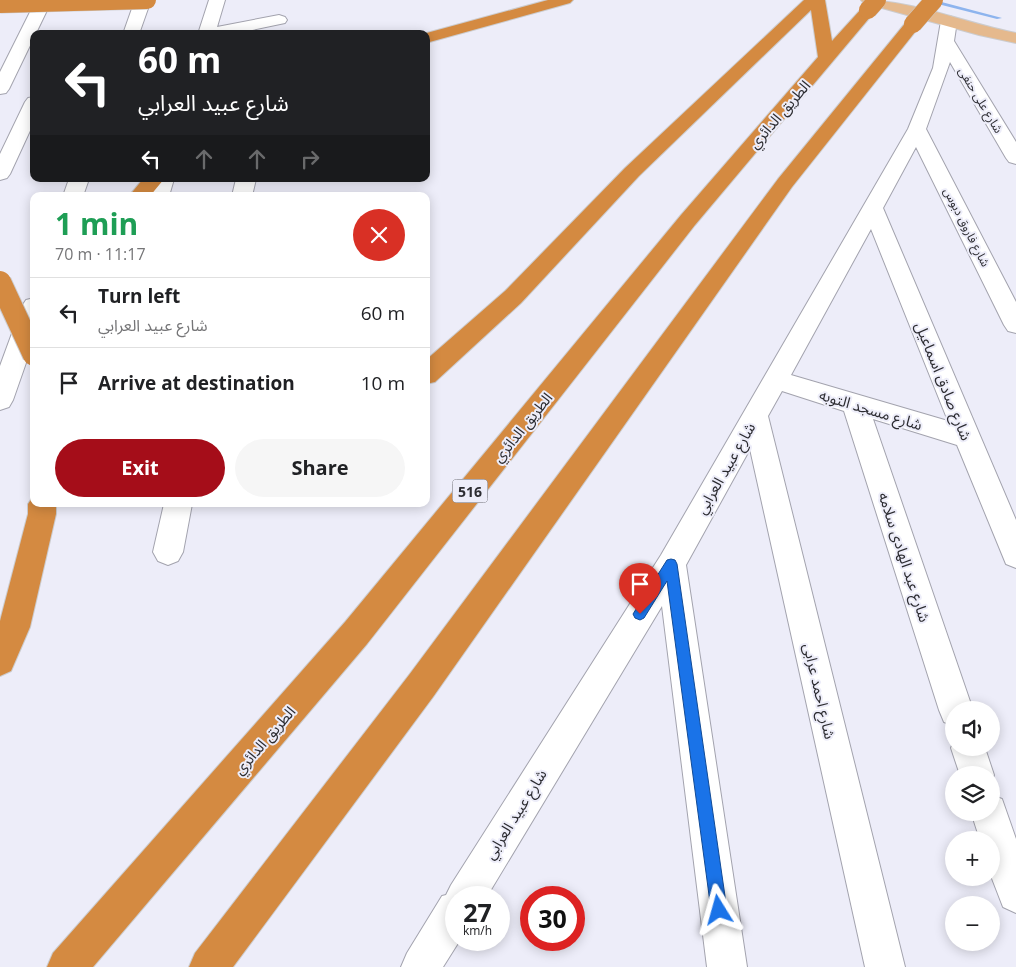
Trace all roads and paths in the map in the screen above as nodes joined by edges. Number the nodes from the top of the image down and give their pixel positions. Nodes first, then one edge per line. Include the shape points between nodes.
1 (44, 0) edge
2 (143, 0) edge
3 (147, 0) edge
4 (218, 0) edge
5 (565, 0) edge
6 (812, 0) edge
7 (817, 0) edge
8 (871, 3) edge
9 (0, 4) edge
10 (279, 20) edge
11 (949, 22) edge
12 (132, 30) edge
13 (207, 30) edge
14 (227, 30) edge
15 (1016, 31) edge
16 (430, 37) edge
17 (1016, 38) edge
18 (827, 59) junction
19 (30, 63) edge
20 (6, 65) edge
21 (0, 89) edge
22 (30, 93) edge
23 (0, 96) edge
24 (30, 110) edge
25 (918, 129) junction
26 (1016, 158) edge
27 (0, 174) edge
28 (151, 182) edge
29 (143, 192) edge
30 (873, 208) junction
31 (0, 282) edge
32 (30, 317) edge
33 (1016, 325) edge
34 (30, 346) edge
35 (430, 371) edge
36 (775, 380) junction
37 (0, 400) edge
38 (855, 404) junction
39 (755, 415) junction
40 (966, 437) junction
41 (42, 507) edge
42 (177, 507) edge
43 (168, 552) dead end
44 (1016, 555) edge
45 (671, 564) junction
46 (0, 660) edge
47 (953, 701) edge
48 (992, 821) edge
49 (471, 886) edge
50 (1016, 894) edge
51 (445, 928) edge
52 (67, 967) edge
53 (209, 967) edge
54 (421, 967) edge
55 (727, 967) edge
56 (885, 967) edge

1 - 20 street
2 - 12 street
3 - 9 highway, bridge
4 - 13 street
5 - 16 highway
6 - 35 highway via 632,172 513,297
7 - 18 highway
8 - 11 main road
8 - 18 highway, الطريق الدائري / 516
10 - 14 street
11 - 15 main road
11 - 17 main road
11 - 25 street, شارع عبيد العرابي via 941,68
11 - 26 street, شارع على حنفى
11 - 53 highway, bridge via 913,24 784,183 421,686
18 - 52 highway, الطريق الدائري / 516 via 688,220 356,633
19 - 20 street
20 - 21 street
22 - 23 street
24 - 27 street
25 - 30 street, شارع عبيد العرابي
25 - 33 street, شارع فاروق دبوس
28 - 29 highway
30 - 36 street, شارع عبيد العرابي
30 - 40 street, شارع صادق اسماعيل
31 - 34 highway, bridge
32 - 37 street
36 - 38 street, شارع مسجد التوبه
36 - 39 street, شارع عبيد العرابي
38 - 40 street, شارع مسجد التوبه
38 - 47 street, شارع عبد الهادى سلامه
39 - 45 street, شارع عبيد العرابي
39 - 56 street, شارع احمد عرابى
40 - 44 street, شارع صادق اسماعيل
41 - 46 highway via 14,627
42 - 43 street
45 - 49 street, شارع عبيد العرابي
45 - 55 street
48 - 50 street
51 - 54 street

